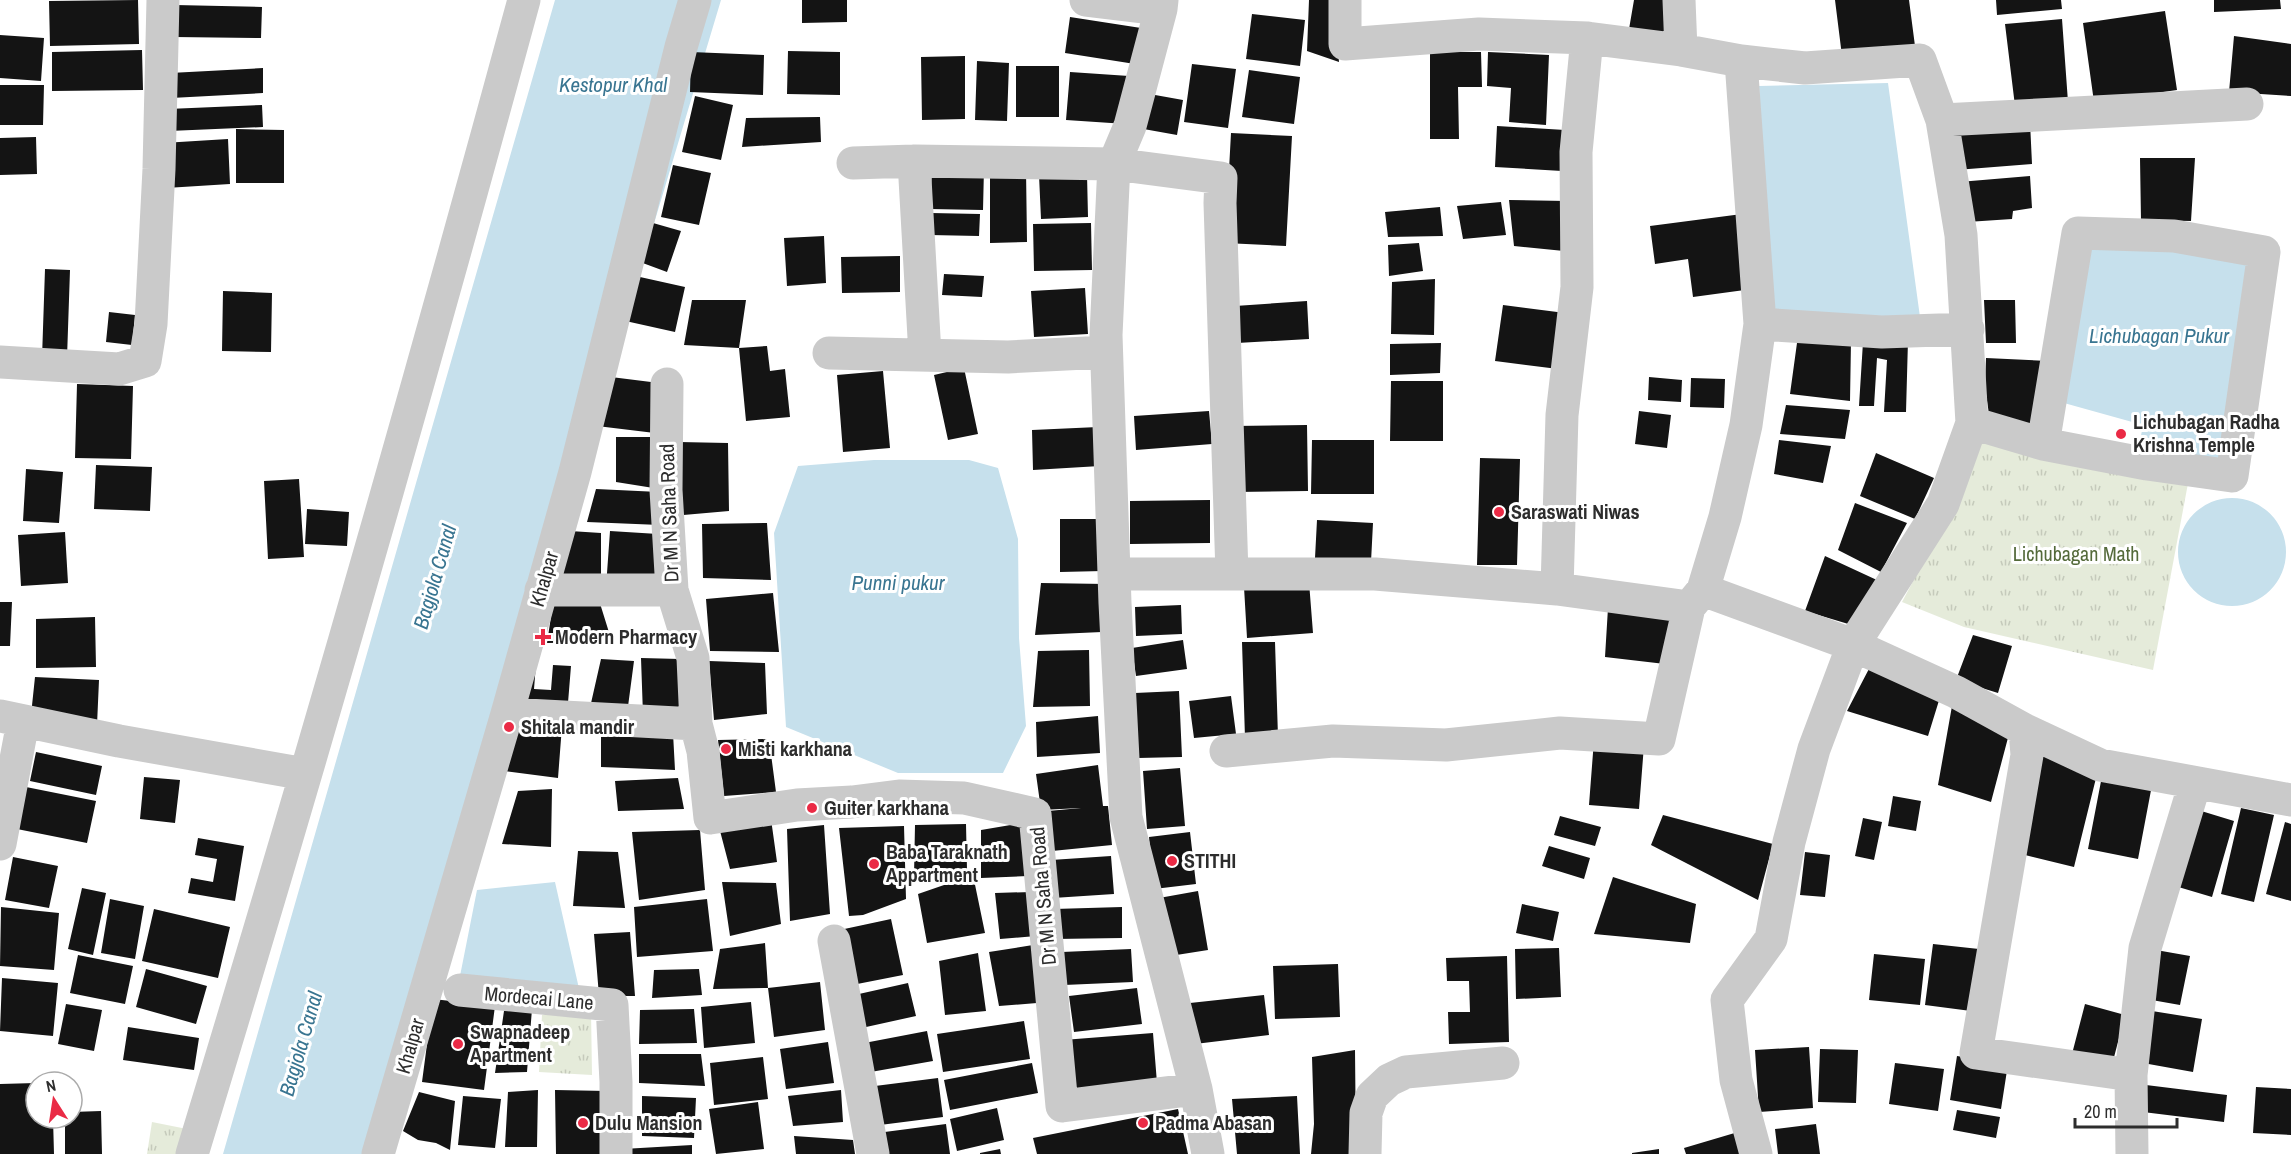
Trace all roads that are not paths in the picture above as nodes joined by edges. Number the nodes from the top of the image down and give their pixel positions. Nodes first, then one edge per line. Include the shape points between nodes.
1 (163, 0) edge
2 (524, 0) edge
3 (694, 0) edge
4 (1086, 0) edge
5 (1345, 0) edge
6 (1679, 0) edge
7 (1162, 5) edge
8 (1587, 38) junction
9 (1680, 50) junction
10 (1741, 61) junction
11 (2247, 104) dead end
12 (1942, 120) junction
13 (914, 161) junction
14 (853, 163) dead end
15 (1114, 164) junction
16 (1760, 324) junction
17 (1968, 329) junction
18 (1106, 352) junction
19 (829, 353) dead end
20 (925, 355) junction
21 (0, 363) edge
22 (667, 384) dead end
23 (1972, 423) junction
24 (2043, 444) junction
25 (1114, 571) junction
26 (1232, 574) junction
27 (1557, 589) junction
28 (541, 590) junction
29 (672, 590) junction
30 (1696, 599) junction
31 (1853, 645) junction
32 (507, 714) junction
33 (12, 719) edge
34 (696, 724) junction
35 (2025, 730) junction
36 (1226, 751) dead end
37 (305, 774) junction
38 (2195, 783) junction
39 (2291, 800) edge
40 (0, 844) edge
41 (834, 941) dead end
42 (460, 990) dead end
43 (1503, 1063) dead end
44 (2131, 1075) junction
45 (1196, 1089) junction
46 (192, 1154) edge
47 (378, 1154) edge
48 (616, 1154) edge
49 (873, 1154) edge
50 (1208, 1154) edge
51 (1365, 1154) edge
52 (1756, 1154) edge
53 (2133, 1154) edge

1 - 21 street via 159,169 151,324 145,361 119,369
2 - 37 street via 425,364
3 - 28 street, Khalpar via 575,472
4 - 7 street
5 - 8 street via 1345,44 1479,34
6 - 9 street
7 - 15 street via 1130,126
8 - 9 street
8 - 27 street via 1576,152 1576,287 1562,415
9 - 10 street
10 - 12 street via 1805,68 1920,60
10 - 16 street
11 - 12 street
12 - 17 street via 1961,235
13 - 14 street
13 - 15 street
13 - 20 street
15 - 18 street
15 - 26 street via 1221,178
16 - 17 street via 1882,332
16 - 30 street via 1746,425 1725,517
17 - 23 street
18 - 20 street via 1008,357
18 - 25 street
19 - 20 street
22 - 29 street, Dr M N Saha Road via 666,490
23 - 24 street
23 - 31 street via 1942,504
24 - 24 street via 2232,476 2265,252 2174,236 2078,233
25 - 26 street
25 - 45 street via 1126,817
26 - 27 street via 1375,574
27 - 30 street
28 - 29 street
28 - 32 street, Khalpar
29 - 34 street, Dr M N Saha Road via 693,658
30 - 31 street
30 - 36 street via 1659,739 1560,733 1446,746 1333,741
31 - 35 street via 1956,692
31 - 52 street via 1814,748 1789,842 1771,939 1726,1000 1736,1080
32 - 34 street
32 - 47 street, Khalpar
33 - 37 street
33 - 40 street
34 - 45 street, Dr M N Saha Road via 710,818 899,796 964,798 1035,814 1062,1106
35 - 38 street via 2100,765
35 - 44 street via 2027,755 1976,1053
37 - 46 street
38 - 39 street
38 - 44 street via 2145,948
41 - 49 street
42 - 48 street, Mordecai Lane via 612,1005
43 - 51 street via 1406,1072 1389,1080 1372,1096 1366,1113
44 - 53 street
45 - 50 street

